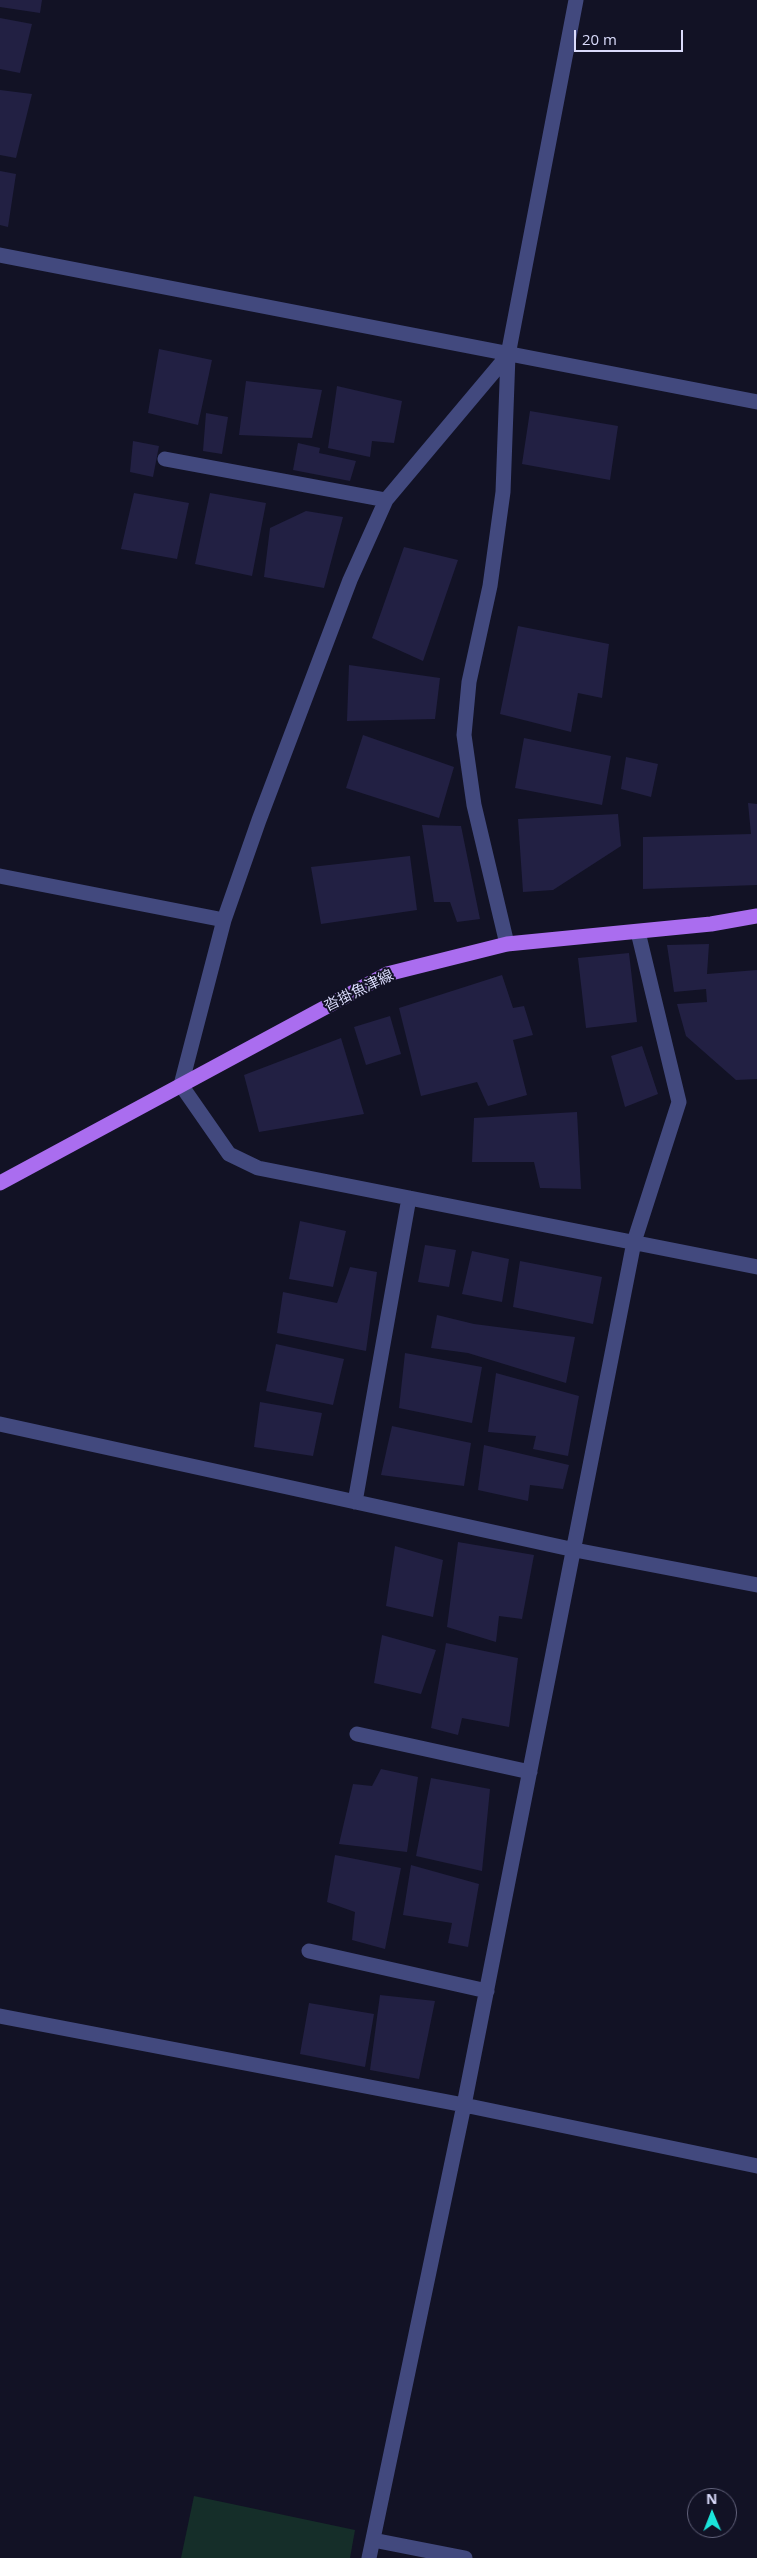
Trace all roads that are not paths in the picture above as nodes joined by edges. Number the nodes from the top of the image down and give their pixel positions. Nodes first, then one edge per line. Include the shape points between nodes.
1 (576, 0) edge
2 (0, 255) edge
3 (508, 355) junction
4 (757, 402) edge
5 (165, 460) dead end
6 (386, 500) junction
7 (0, 876) edge
8 (757, 916) edge
9 (224, 920) junction
10 (638, 932) junction
11 (507, 944) junction
12 (181, 1085) junction
13 (0, 1183) edge
14 (409, 1198) junction
15 (634, 1242) junction
16 (757, 1267) edge
17 (0, 1424) edge
18 (355, 1502) junction
19 (575, 1550) junction
20 (757, 1586) edge
21 (357, 1734) dead end
22 (530, 1772) junction
23 (309, 1951) dead end
24 (487, 1991) junction
25 (0, 2016) edge
26 (464, 2104) junction
27 (757, 2166) edge
28 (373, 2540) junction
29 (370, 2558) edge
30 (466, 2558) edge

1 - 3 street
2 - 3 street
3 - 4 street
3 - 6 street
3 - 11 street via 503,492 490,586 469,682 464,735 474,805
5 - 6 street
6 - 9 street via 350,580
7 - 9 street
8 - 10 main road, 沓掛魚津線
9 - 12 street
10 - 11 main road, 沓掛魚津線
10 - 15 street via 679,1102
11 - 12 main road, 沓掛魚津線 via 387,974
12 - 13 main road, 沓掛魚津線
12 - 14 street via 229,1154 258,1168
14 - 15 street
14 - 18 street
15 - 16 street
15 - 19 street
17 - 18 street
18 - 19 street
19 - 20 street
19 - 22 street
21 - 22 street
22 - 24 street
23 - 24 street
24 - 26 street
25 - 26 street
26 - 27 street
26 - 28 street
28 - 29 street
28 - 30 street

